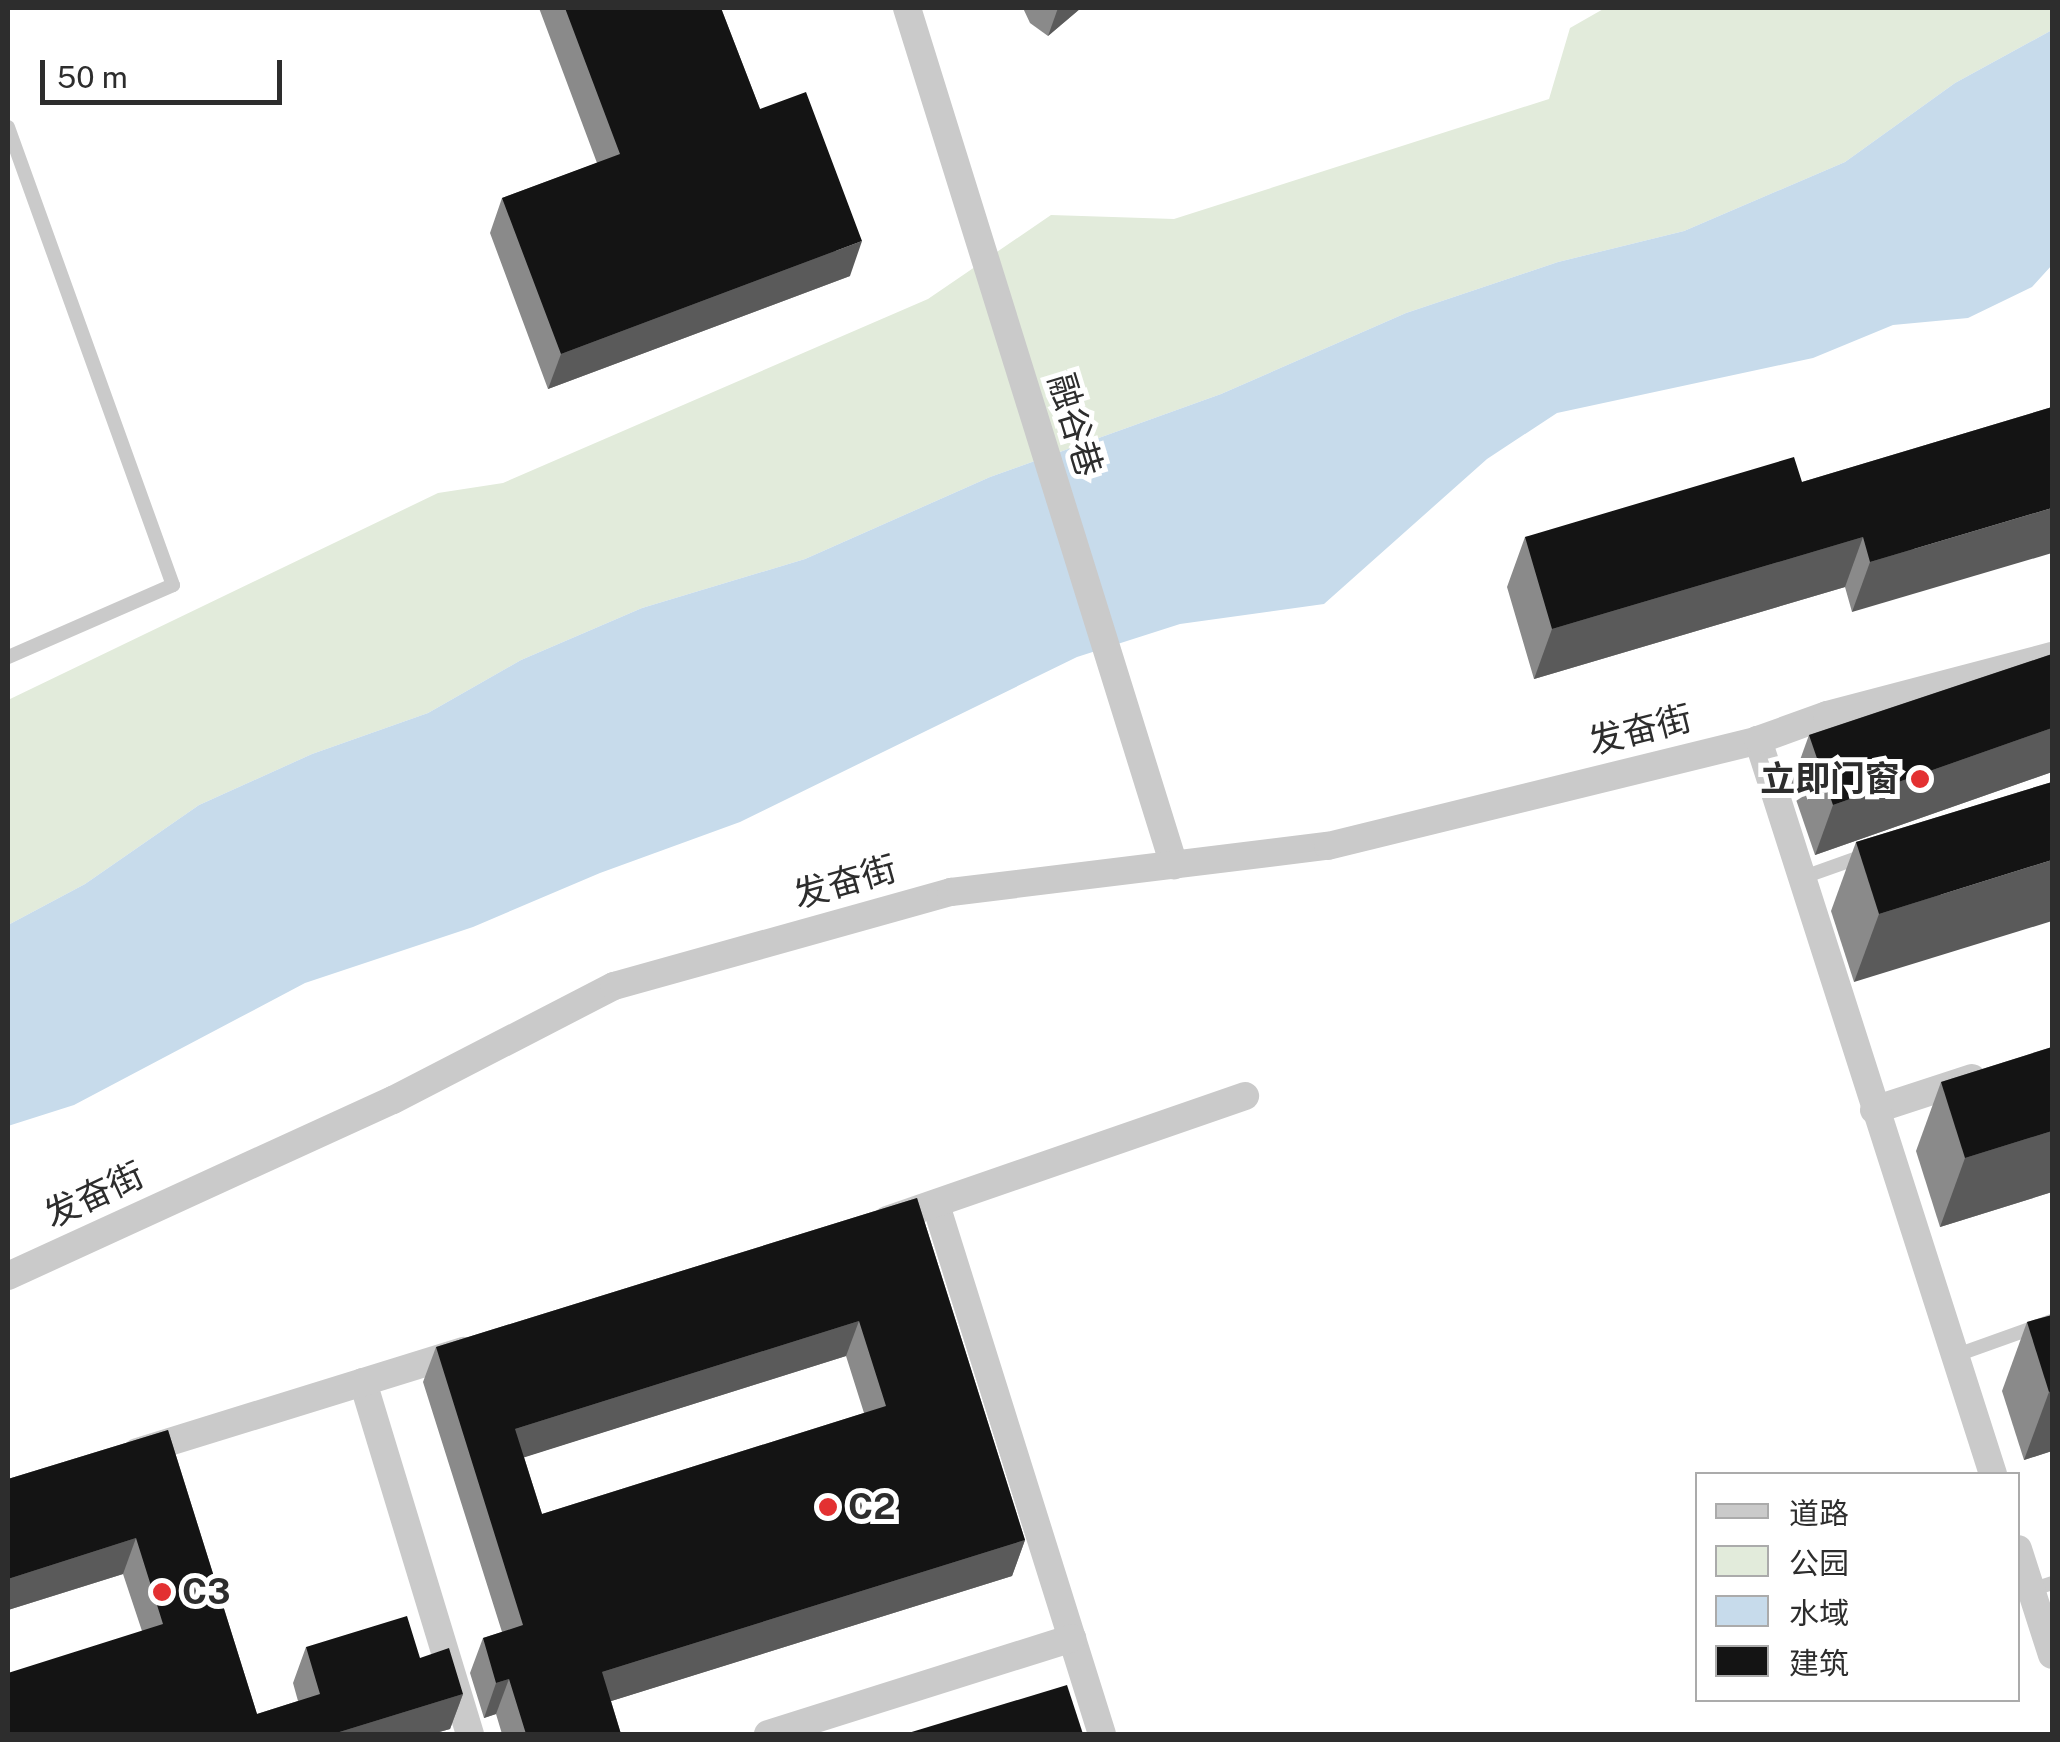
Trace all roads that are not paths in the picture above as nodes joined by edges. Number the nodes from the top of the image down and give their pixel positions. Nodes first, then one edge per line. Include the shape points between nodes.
1 (908, 8) edge
2 (8, 126) edge
3 (2052, 656) edge
4 (8, 657) edge
5 (1758, 740) junction
6 (1891, 846) edge
7 (1174, 865) junction
8 (1801, 878) junction
9 (1999, 1069) edge
10 (1244, 1096) dead end
11 (1874, 1110) junction
12 (936, 1205) junction
13 (860, 1228) edge
14 (8, 1276) edge
15 (2052, 1321) edge
16 (497, 1341) edge
17 (1954, 1356) junction
18 (363, 1382) junction
19 (116, 1459) edge
20 (1993, 1472) edge
21 (2020, 1551) edge
22 (2042, 1586) edge
23 (1072, 1638) junction
24 (2052, 1655) edge
25 (470, 1734) edge
26 (768, 1734) edge
27 (1102, 1734) edge

1 - 7 street, 融谷巷
2 - 4 lane via 173,585
3 - 5 street, 发奋街
5 - 7 street, 发奋街 via 1328,846
5 - 8 street
6 - 8 lane
7 - 14 street, 发奋街 via 951,892 614,986 393,1100
8 - 11 street
9 - 11 street
10 - 12 street
11 - 17 street
12 - 13 street
12 - 23 street
15 - 17 lane
16 - 18 street
17 - 20 street
18 - 19 street
18 - 25 street
21 - 22 street
22 - 24 street
23 - 26 street
23 - 27 street

